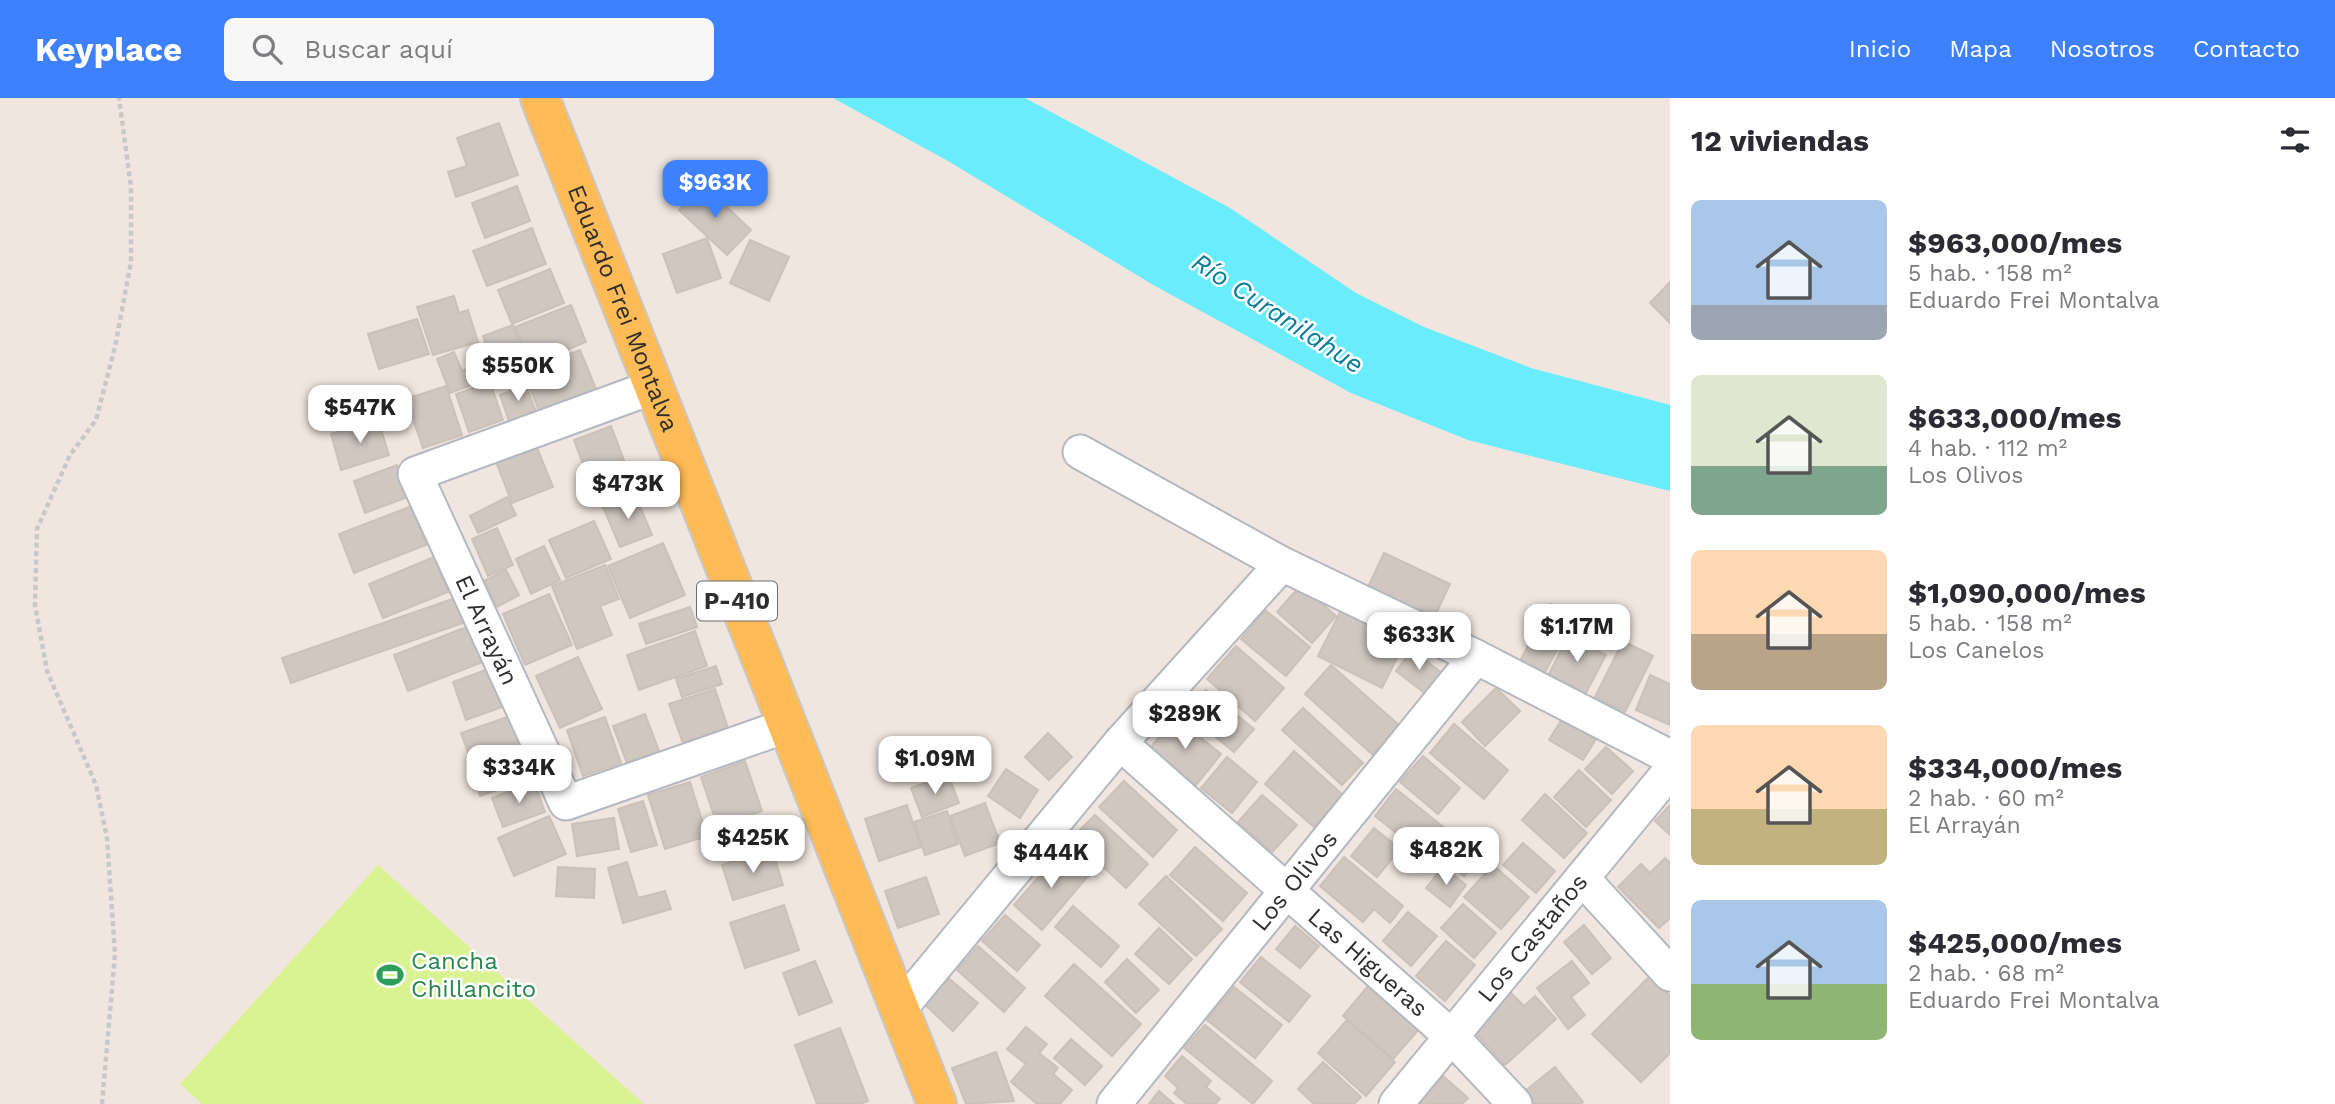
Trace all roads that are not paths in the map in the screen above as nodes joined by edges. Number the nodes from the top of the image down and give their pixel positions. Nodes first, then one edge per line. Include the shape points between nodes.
1 (540, 98) edge
2 (653, 387) junction
3 (1080, 452) dead end
4 (1282, 564) junction
5 (1476, 657) junction
6 (786, 726) junction
7 (1120, 743) junction
8 (1670, 757) edge
9 (1670, 771) edge
10 (1583, 878) junction
11 (1288, 889) junction
12 (1670, 974) edge
13 (898, 1011) junction
14 (1452, 1037) junction
15 (937, 1104) edge
16 (1114, 1104) edge
17 (1396, 1104) edge
18 (1515, 1104) edge

1 - 2 main road, Eduardo Frei Montalva / P-410
2 - 6 main road, Eduardo Frei Montalva / P-410
2 - 6 street, El Arrayán via 415,474 566,803
3 - 4 street
4 - 5 street
4 - 7 street
5 - 8 street
5 - 11 street, Los Olivos
6 - 13 main road, Eduardo Frei Montalva / P-410
7 - 11 street, Las Higueras
7 - 13 street
9 - 10 street, Los Castaños
10 - 12 street
10 - 14 street, Los Castaños
11 - 14 street, Las Higueras
11 - 16 street, Los Olivos
13 - 15 main road, Eduardo Frei Montalva / P-410
14 - 17 street, Los Castaños
14 - 18 street, Las Higueras

